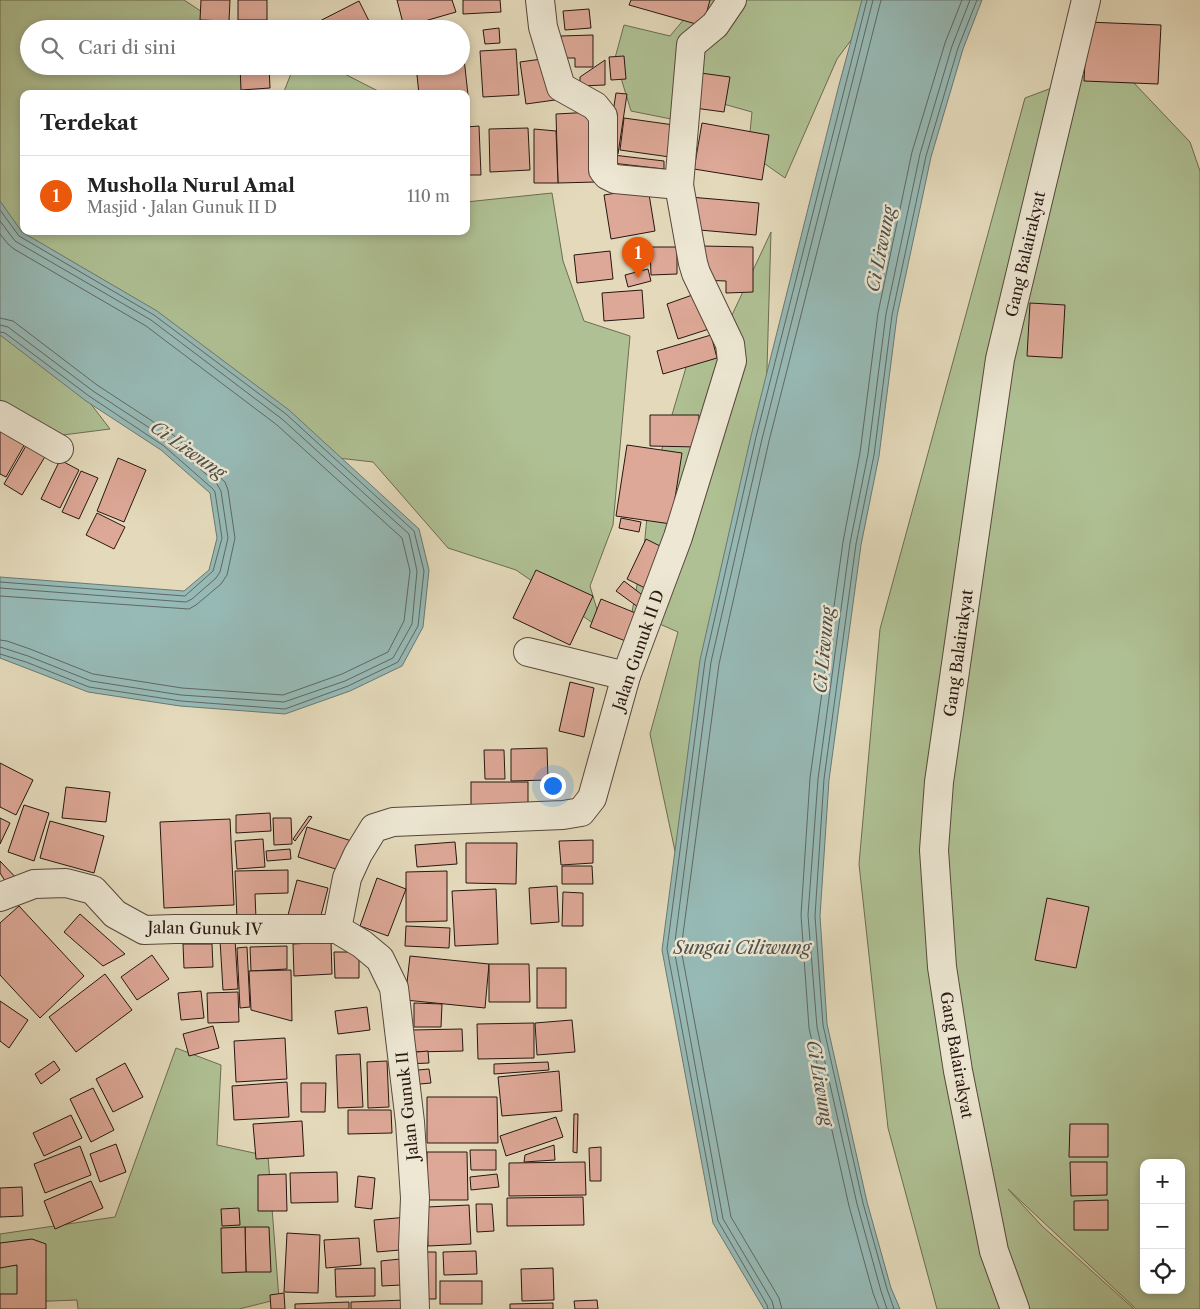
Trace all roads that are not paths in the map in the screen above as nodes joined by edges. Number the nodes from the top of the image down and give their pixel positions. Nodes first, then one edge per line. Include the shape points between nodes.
1 (540, 0) edge
2 (732, 0) edge
3 (1086, 0) edge
4 (679, 185) junction
5 (0, 415) edge
6 (59, 449) dead end
7 (528, 652) dead end
8 (626, 676) junction
9 (0, 897) edge
10 (337, 929) junction
11 (415, 1309) edge
12 (1015, 1309) edge

1 - 4 street via 543,27 561,87 595,106 603,116 604,170 607,175 615,179
2 - 4 street, Jalan Gunuk II D via 715,25 691,44
3 - 12 street, Gang Balairakyat via 1000,360 939,782 934,850 942,967 958,1071 994,1251
4 - 8 street, Jalan Gunuk II D via 692,263 730,344 732,361 678,537
5 - 6 street
7 - 8 street
8 - 10 street, Jalan Gunuk II D via 592,798 581,812 393,822 374,828 347,878
9 - 10 street, Jalan Gunuk IV via 34,884 66,882 93,890 115,914 144,930
10 - 11 street, Jalan Gunuk II via 380,960 394,988 410,1122

